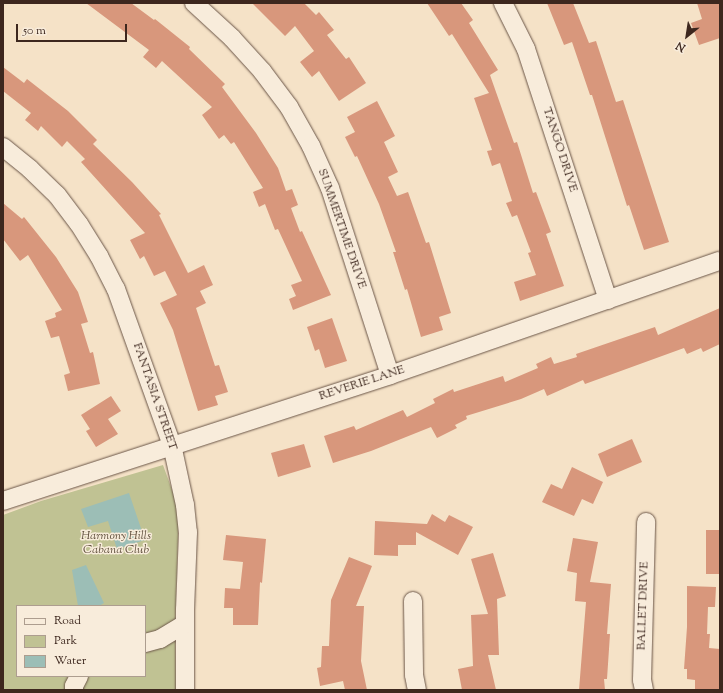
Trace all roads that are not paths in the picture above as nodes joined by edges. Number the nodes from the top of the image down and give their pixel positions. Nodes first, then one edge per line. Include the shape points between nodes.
1 (194, 3) edge
2 (503, 3) edge
3 (3, 147) edge
4 (720, 261) edge
5 (608, 300) junction
6 (390, 375) junction
7 (172, 445) junction
8 (3, 501) edge
9 (646, 522) dead end
10 (413, 601) dead end
11 (184, 624) junction
12 (146, 643) edge
13 (78, 677) edge
14 (74, 690) edge
15 (185, 690) edge
16 (417, 690) edge
17 (644, 690) edge

1 - 6 street, SUMMERTIME DRIVE via 232,38 262,71 289,107 311,146 330,188
2 - 5 street, TANGO DRIVE via 526,50
3 - 7 street, FANTASIA STREET via 57,195 99,256 116,289
4 - 5 street, REVERIE LANE
5 - 6 street, REVERIE LANE
6 - 7 street, REVERIE LANE
7 - 8 street, REVERIE LANE
7 - 11 street, FANTASIA STREET via 188,532
9 - 17 street, BALLET DRIVE via 642,680
10 - 16 street via 414,675
11 - 12 street via 160,639
11 - 15 street, FANTASIA STREET
13 - 14 street

